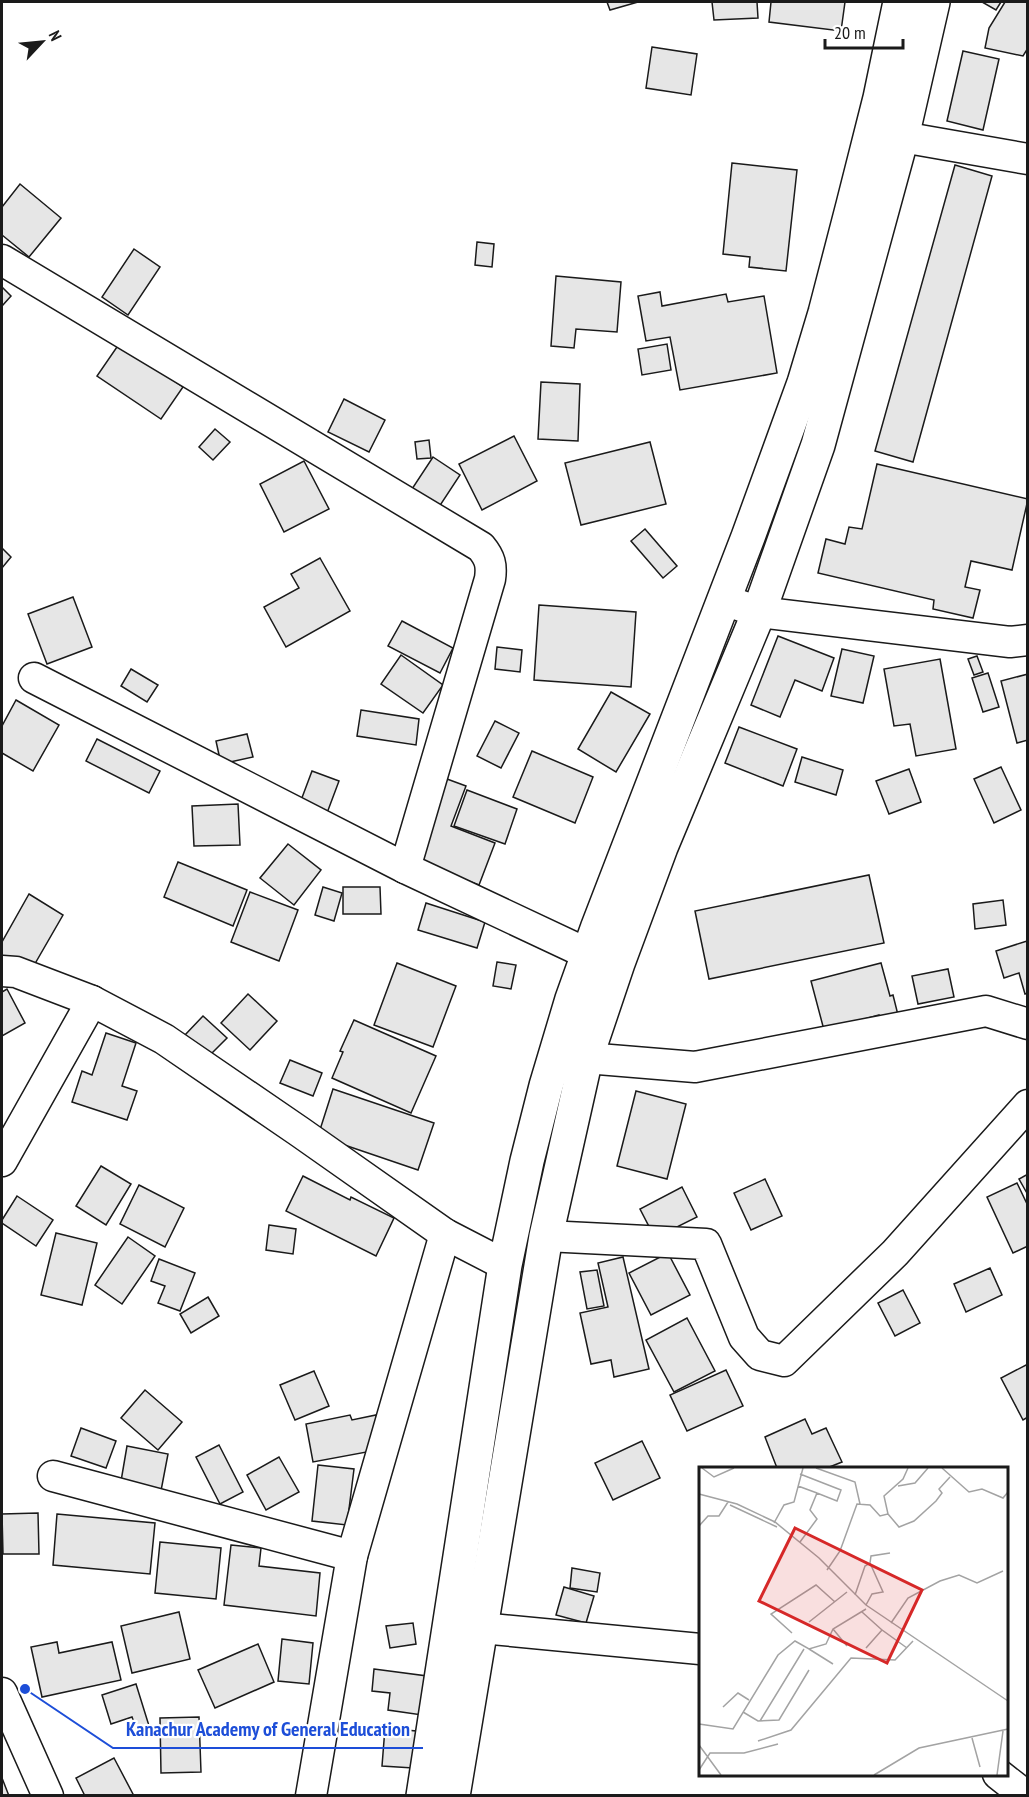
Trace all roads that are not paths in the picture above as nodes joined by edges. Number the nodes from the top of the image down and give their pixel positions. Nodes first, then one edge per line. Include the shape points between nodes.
1 (900, 2) edge
2 (933, 2) edge
3 (902, 137) junction
4 (1028, 159) edge
5 (2, 260) edge
6 (724, 600) junction
7 (759, 612) junction
8 (1028, 640) edge
9 (34, 678) dead end
10 (405, 868) junction
11 (588, 954) junction
12 (2, 971) edge
13 (92, 1002) junction
14 (1028, 1024) edge
15 (586, 1058) junction
16 (1028, 1106) edge
17 (2, 1161) edge
18 (445, 1234) junction
19 (546, 1236) junction
20 (505, 1265) junction
21 (490, 1358) junction
22 (524, 1365) junction
23 (53, 1476) dead end
24 (352, 1556) junction
25 (481, 1628) junction
26 (699, 1649) edge
27 (2, 1693) edge
28 (1001, 1776) edge
29 (48, 1796) edge
30 (311, 1796) edge
31 (423, 1796) edge
32 (453, 1796) edge
33 (1026, 1796) edge

1 - 6 main road via 880,98 825,313 776,462
2 - 3 main road
3 - 4 street
3 - 7 main road via 818,445
5 - 10 street via 481,547 488,556 492,566 490,579
6 - 7 street
6 - 11 main road
7 - 8 street via 1010,642
7 - 15 main road via 661,847
9 - 10 street
10 - 11 street
11 - 20 main road via 546,1086
12 - 13 street via 16,972
13 - 17 street
13 - 18 street via 164,1039
14 - 15 street via 986,1011 696,1066
15 - 19 main road
16 - 19 street via 895,1254 784,1361 760,1355 744,1337 706,1244
18 - 20 street
18 - 24 street
19 - 22 main road
20 - 21 main road
21 - 22 main road
21 - 31 main road
22 - 25 main road
23 - 24 street
24 - 30 street
25 - 26 street
25 - 32 main road
27 - 29 street
28 - 33 street

